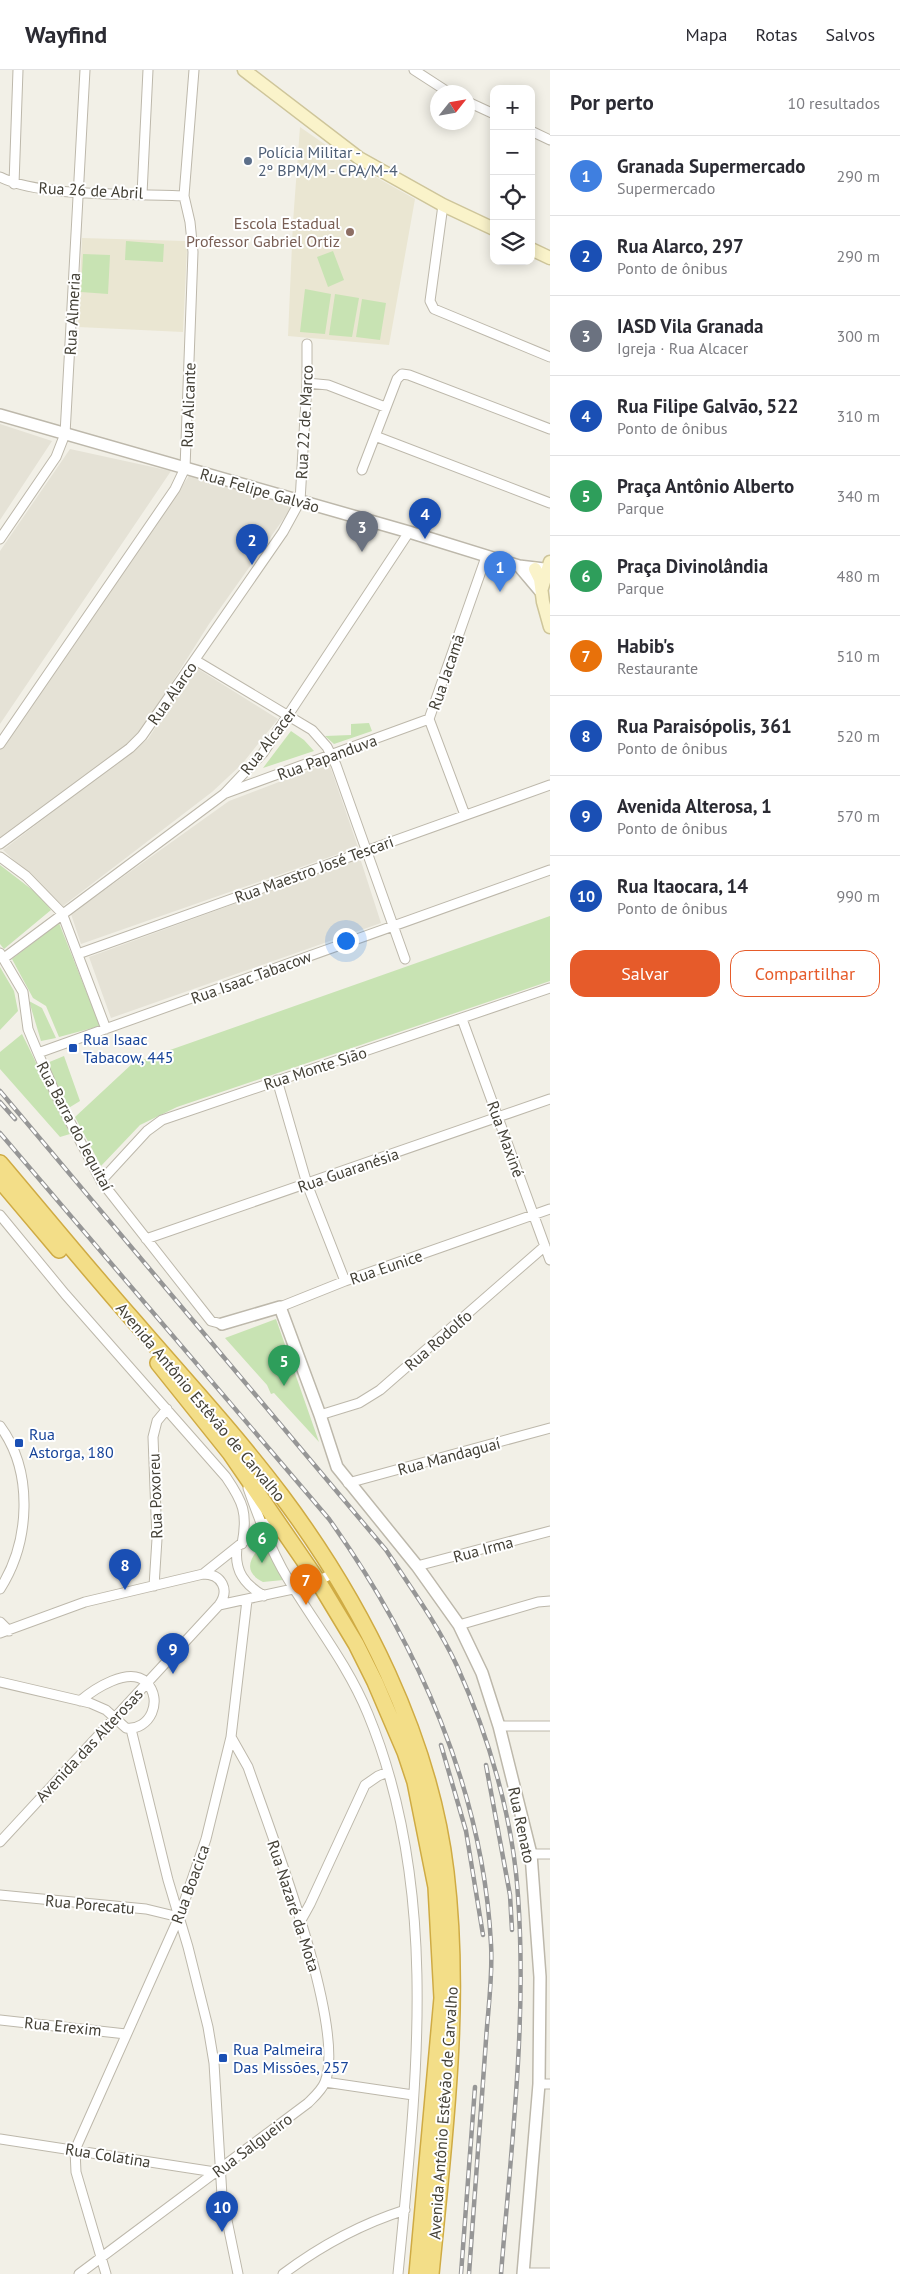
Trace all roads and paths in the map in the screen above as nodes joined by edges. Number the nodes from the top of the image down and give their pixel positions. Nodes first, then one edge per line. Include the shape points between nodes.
1 (18, 70) edge
2 (85, 70) edge
3 (148, 70) edge
4 (194, 70) edge
5 (244, 70) edge
6 (414, 70) edge
7 (437, 85) edge
8 (475, 105) edge
9 (490, 112) edge
10 (535, 133) edge
11 (550, 140) edge
12 (0, 177) edge
13 (14, 184) junction
14 (78, 192) junction
15 (142, 194) junction
16 (184, 196) junction
17 (443, 205) junction
18 (490, 227) edge
19 (535, 251) edge
20 (550, 258) edge
21 (307, 344) dead end
22 (550, 357) edge
23 (307, 383) junction
24 (385, 407) junction
25 (0, 415) edge
26 (550, 429) edge
27 (65, 434) junction
28 (375, 436) junction
29 (185, 468) junction
30 (362, 470) dead end
31 (300, 501) junction
32 (550, 503) edge
33 (409, 532) junction
34 (0, 539) edge
35 (486, 557) junction
36 (519, 566) junction
37 (544, 566) edge
38 (541, 592) junction
39 (550, 627) edge
40 (195, 660) junction
41 (288, 716) junction
42 (429, 719) junction
43 (0, 744) edge
44 (332, 755) junction
45 (550, 785) edge
46 (224, 794) junction
47 (465, 816) junction
48 (0, 844) edge
49 (366, 851) junction
50 (0, 856) edge
51 (550, 870) edge
52 (62, 913) junction
53 (393, 926) junction
54 (78, 954) junction
55 (2, 955) edge
56 (405, 959) dead end
57 (550, 988) edge
58 (462, 1019) junction
59 (106, 1029) junction
60 (38, 1054) junction
61 (276, 1080) junction
62 (550, 1099) edge
63 (498, 1117) junction
64 (0, 1163) edge
65 (0, 1180) edge
66 (101, 1181) junction
67 (307, 1184) junction
68 (550, 1209) edge
69 (0, 1215) edge
70 (534, 1215) junction
71 (146, 1239) junction
72 (545, 1246) junction
73 (550, 1260) edge
74 (345, 1281) junction
75 (280, 1307) junction
76 (222, 1324) joint
77 (167, 1409) junction
78 (320, 1415) junction
79 (0, 1426) edge
80 (550, 1428) edge
81 (348, 1483) junction
82 (268, 1522) junction
83 (550, 1531) edge
84 (239, 1546) junction
85 (316, 1547) junction
86 (417, 1566) junction
87 (334, 1573) junction
88 (203, 1574) junction
89 (318, 1582) junction
90 (154, 1586) junction
91 (0, 1588) edge
92 (294, 1589) junction
93 (264, 1596) junction
94 (247, 1600) junction
95 (550, 1601) edge
96 (219, 1605) junction
97 (0, 1622) edge
98 (459, 1625) junction
99 (10, 1630) junction
100 (0, 1633) edge
101 (0, 1682) edge
102 (146, 1682) junction
103 (80, 1701) junction
104 (114, 1717) junction
105 (499, 1726) junction
106 (550, 1726) edge
107 (132, 1729) junction
108 (230, 1738) junction
109 (388, 1772) junction
110 (0, 1842) edge
111 (531, 1854) junction
112 (550, 1854) edge
113 (0, 1895) edge
114 (179, 1917) junction
115 (300, 1922) junction
116 (545, 1977) edge
117 (0, 2020) edge
118 (126, 2034) junction
119 (325, 2082) junction
120 (544, 2084) edge
121 (413, 2094) junction
122 (0, 2139) edge
123 (75, 2150) junction
124 (217, 2171) junction
125 (404, 2210) junction
126 (101, 2257) junction
127 (550, 2273) edge
128 (78, 2274) edge
129 (106, 2274) edge
130 (238, 2274) edge
131 (283, 2274) edge
132 (398, 2274) edge
133 (417, 2274) edge
134 (431, 2274) edge
135 (523, 2274) edge

1 - 13 street
2 - 14 street, Rua Almeria
3 - 15 street
4 - 16 street, Rua Alicante
5 - 17 main road via 359,158
6 - 7 street
8 - 9 street
10 - 11 street
12 - 13 street, Rua 26 de Abril
13 - 14 street, Rua 26 de Abril
14 - 15 street, Rua 26 de Abril
14 - 27 street, Rua Almeria
15 - 16 street, Rua 26 de Abril
16 - 29 street, Rua Alicante via 193,252
17 - 18 main road
17 - 22 street via 430,301 434,309
19 - 20 main road
21 - 23 street, Rua 22 de Marco
23 - 24 street via 328,385
23 - 31 street, Rua 22 de Marco
24 - 26 street via 397,379 406,374
24 - 28 street
25 - 27 street, Rua Felipe Galvão
27 - 29 street, Rua Felipe Galvão
27 - 34 street, Rua Almeria via 56,457
28 - 30 street
28 - 32 street
29 - 31 street, Rua Felipe Galvão
29 - 43 street, Rua Alicante via 170,497
31 - 33 street, Rua Felipe Galvão
31 - 40 street, Rua Alarco via 283,532
33 - 35 street, Rua Felipe Galvão
33 - 41 street, Rua Alcacer
35 - 36 street, Rua Felipe Galvão
35 - 42 street, Rua Jacamã
36 - 37 street, Rua Felipe Galvão
36 - 38 street
37 - 38 main road
38 - 39 main road
40 - 41 street
40 - 48 street, Rua Alarco via 130,748
41 - 44 street via 312,730
41 - 46 street, Rua Alcacer via 263,753
42 - 44 street, Rua Papanduva
42 - 47 street, Rua Jacamã
44 - 46 street, Rua Papanduva
44 - 49 street
45 - 47 street, Rua Maestro José Tescari
46 - 52 street, Rua Alcacer
47 - 49 street, Rua Maestro José Tescari
49 - 53 street
49 - 54 street, Rua Maestro José Tescari
50 - 52 street via 31,880
51 - 53 street, Rua Isaac Tabacow
52 - 54 street
52 - 55 street, Rua Alcacer
53 - 56 street
53 - 59 street, Rua Isaac Tabacow
54 - 59 street
55 - 60 street, Rua Barra do Jequitaí via 23,992 28,1029
57 - 58 street, Rua Monte Sião
58 - 61 street, Rua Monte Sião
58 - 63 street, Rua Maxiné
59 - 60 street, Rua Isaac Tabacow
60 - 66 street, Rua Barra do Jequitaí
61 - 66 street, Rua Monte Sião via 162,1120 147,1131
61 - 67 street
62 - 63 street, Rua Guaranésia
63 - 67 street, Rua Guaranésia
63 - 70 street, Rua Maxiné
64 - 85 highway, Avenida Antônio Estêvão de Carvalho via 252,1458
65 - 82 highway, Avenida Antônio Estêvão de Carvalho via 204,1419 244,1474
66 - 71 street, Rua Barra do Jequitaí
67 - 71 street, Rua Guaranésia
67 - 74 street
68 - 70 street, Rua Eunice
69 - 77 street, Avenida Antônio Estêvão de Carvalho via 64,1294
70 - 72 street, Rua Maxiné
70 - 74 street, Rua Eunice
71 - 76 street, Rua Barra do Jequitaí via 211,1321
72 - 73 street, Rua Maxiné
72 - 78 street, Rua Rodolfo via 380,1390 358,1402
74 - 75 street, Rua Eunice
75 - 76 street, Rua Eunice
75 - 78 street, Rua Renato
77 - 84 street, Avenida Antônio Estêvão de Carvalho via 240,1497 245,1519
77 - 90 street, Rua Poxoreu via 157,1422 153,1437 157,1539
78 - 81 street, Rua Renato via 333,1459
79 - 91 street via 19,1466 24,1509 16,1557
80 - 81 street, Rua Mandaguaí
81 - 86 street, Rua Renato
82 - 84 street
82 - 85 highway via 286,1518
82 - 89 highway, Avenida Antônio Estêvão de Carvalho
82 - 92 street, Avenida Antônio Estêvão de Carvalho
83 - 86 street, Rua Irma
84 - 88 street
84 - 93 street via 235,1560 241,1576 253,1590
85 - 87 highway, Avenida Antônio Estêvão de Carvalho
86 - 98 street, Rua Renato
87 - 89 street
87 - 134 highway, Avenida Antônio Estêvão de Carvalho via 402,1703 428,1788 446,1868 453,1960 453,2018
88 - 90 street
88 - 96 street via 218,1577 223,1583 224,1599
89 - 92 street
89 - 133 highway, Avenida Antônio Estêvão de Carvalho via 356,1644 405,1752 421,1806 436,1887 442,1998
90 - 99 street via 85,1602
92 - 93 street
92 - 109 street, Avenida Antônio Estêvão de Carvalho via 334,1648 358,1691
93 - 94 street
94 - 96 street
94 - 108 street, Rua Boacica
95 - 98 street
96 - 102 street, Avenida das Alterosas
97 - 99 street
98 - 105 street, Rua Renato via 482,1673
99 - 100 street
101 - 103 street
102 - 103 street via 128,1677 115,1680
102 - 104 street, Avenida das Alterosas
102 - 107 street via 153,1709 146,1724
103 - 104 street via 106,1710
104 - 107 street
104 - 110 street, Avenida das Alterosas
105 - 106 street
105 - 111 street, Rua Renato
107 - 114 street
108 - 114 street, Rua Boacica via 206,1839
108 - 115 street, Rua Nazaré da Mota via 248,1767
109 - 115 street via 365,1786
109 - 121 street, Avenida Antônio Estêvão de Carvalho via 409,1859 413,1895 417,1996
111 - 112 street
111 - 116 street, Rua Renato
113 - 114 street, Rua Porecatu via 146,1909
114 - 118 street, Rua Boacica
114 - 124 street via 204,2009 214,2063
115 - 119 street, Rua Nazaré da Mota via 324,2009 328,2066
116 - 120 street, Rua Renato
117 - 118 street, Rua Erexim
118 - 123 street, Rua Boacica
119 - 121 street
119 - 124 street, Rua Salgueiro via 308,2102
120 - 135 street, Rua Renato
121 - 125 street, Avenida Antônio Estêvão de Carvalho
122 - 123 street, Rua Colatina
123 - 124 street, Rua Colatina
123 - 126 street via 76,2172
124 - 126 street, Rua Salgueiro
124 - 130 street
125 - 131 street via 338,2238
125 - 132 street, Avenida Antônio Estêvão de Carvalho
126 - 128 street, Rua Salgueiro
126 - 129 street
127 - 135 street

